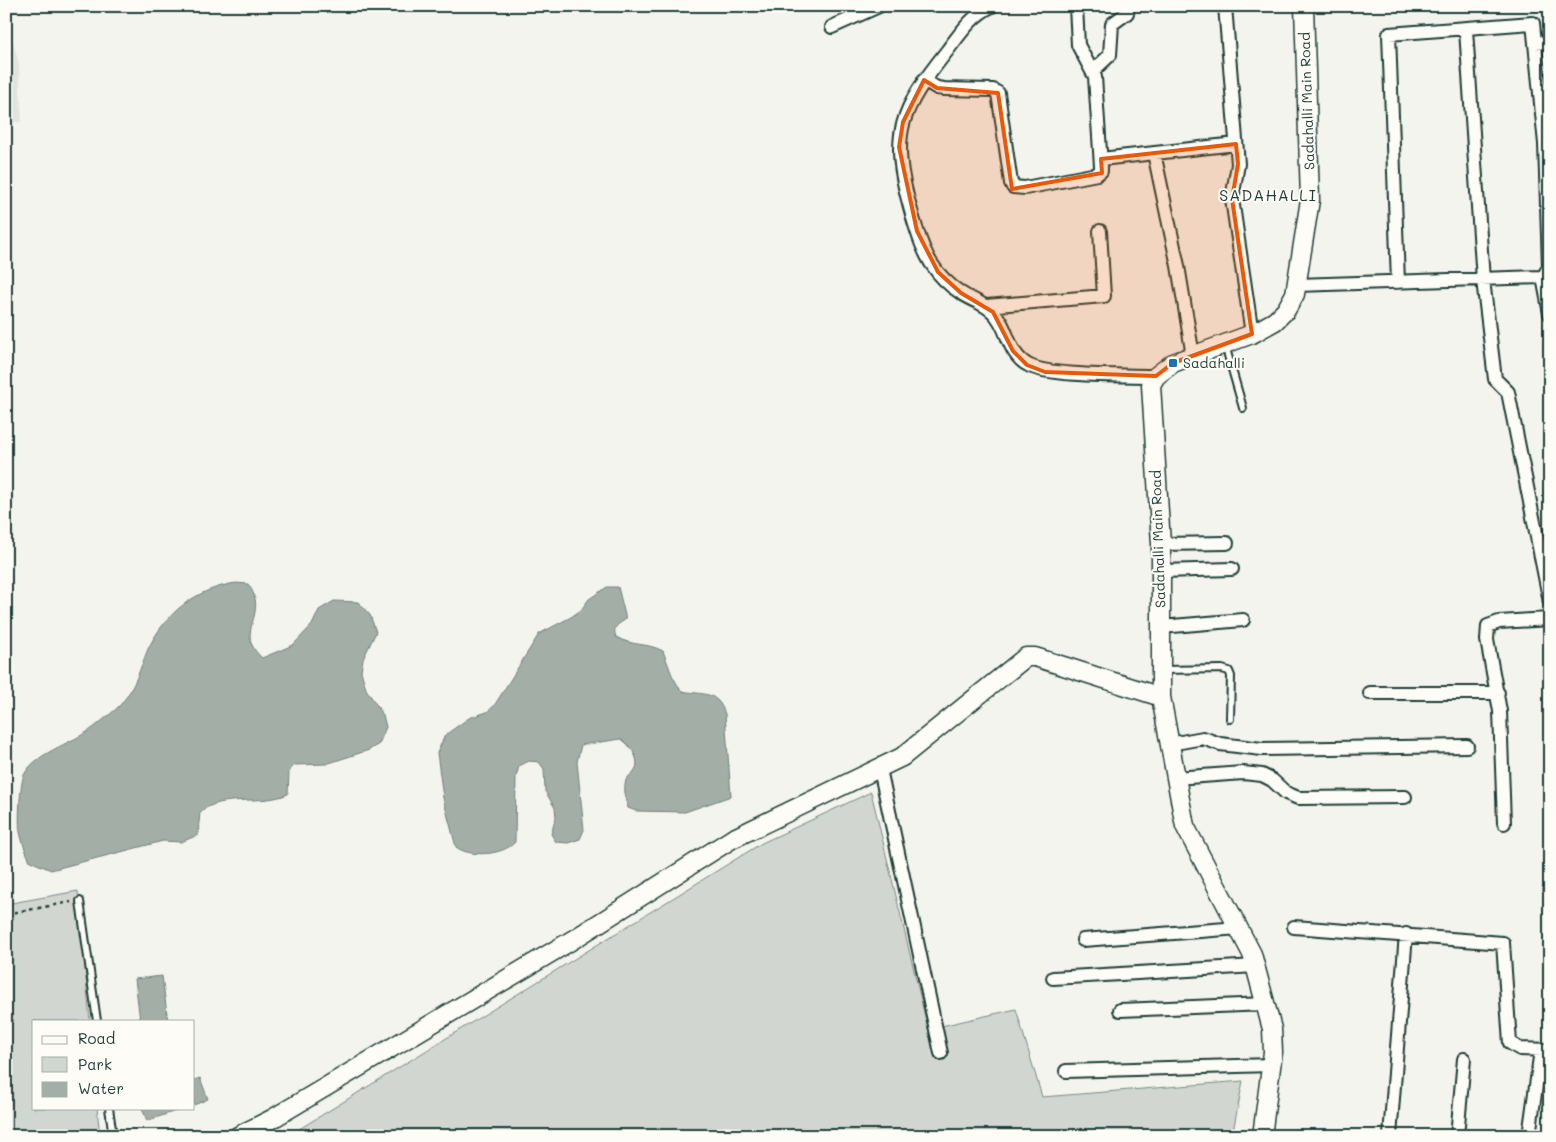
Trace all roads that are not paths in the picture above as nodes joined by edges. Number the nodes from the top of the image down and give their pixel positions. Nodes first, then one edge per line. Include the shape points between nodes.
1 (879, 6) edge
2 (992, 6) edge
3 (1076, 6) edge
4 (1128, 6) edge
5 (1225, 6) edge
6 (1304, 6) edge
7 (832, 27) dead end
8 (1466, 30) junction
9 (1536, 42) junction
10 (1550, 42) edge
11 (1093, 71) junction
12 (924, 80) junction
13 (1548, 143) edge
14 (1236, 144) junction
15 (1154, 153) junction
16 (1101, 159) junction
17 (1100, 231) dead end
18 (1543, 277) junction
19 (1483, 280) junction
20 (1398, 282) junction
21 (1297, 286) junction
22 (986, 306) junction
23 (1550, 314) edge
24 (1252, 334) junction
25 (1225, 344) junction
26 (1193, 356) junction
27 (1156, 376) junction
28 (1243, 408) dead end
29 (1227, 542) dead end
30 (1162, 544) junction
31 (1232, 568) dead end
32 (1546, 568) edge
33 (1161, 571) junction
34 (1550, 602) edge
35 (1550, 619) edge
36 (1243, 620) dead end
37 (1161, 628) junction
38 (1161, 670) junction
39 (1370, 693) dead end
40 (1498, 693) junction
41 (1161, 697) junction
42 (1230, 719) dead end
43 (1170, 744) junction
44 (1467, 746) dead end
45 (880, 769) junction
46 (1175, 778) junction
47 (1405, 797) dead end
48 (1504, 823) dead end
49 (80, 901) road end
50 (1294, 927) dead end
51 (1239, 928) junction
52 (1406, 934) junction
53 (1083, 940) dead end
54 (1256, 966) junction
55 (1053, 978) dead end
56 (1266, 1004) junction
57 (1120, 1010) dead end
58 (97, 1020) edge
59 (1545, 1050) edge
60 (941, 1053) dead end
61 (1464, 1060) dead end
62 (1271, 1065) junction
63 (1066, 1071) dead end
64 (110, 1110) edge
65 (113, 1136) edge
66 (238, 1136) edge
67 (1262, 1136) edge
68 (1390, 1136) edge
69 (1457, 1136) edge
70 (1529, 1136) edge

1 - 7 street
2 - 12 street via 972,19
3 - 11 street via 1078,45
4 - 11 street via 1127,13 1112,24 1110,55
5 - 14 street
6 - 21 street, Sadahalli Main Road via 1310,188
8 - 9 street via 1534,23
8 - 19 street
8 - 20 street via 1389,34
9 - 10 street
9 - 13 street
11 - 16 street
12 - 16 street via 937,88 994,90 998,93 1013,187 1025,188 1097,174 1101,169
12 - 22 street via 912,100 899,141 903,184 909,206 933,266 960,292
13 - 18 street via 1549,267
14 - 15 street
14 - 24 street via 1238,164 1232,199
15 - 16 street
15 - 26 street
17 - 22 street via 1104,296
18 - 19 street
18 - 23 street
19 - 20 street
19 - 32 street via 1495,380 1508,392
20 - 21 street
21 - 24 street, Sadahalli Main Road via 1291,304 1282,316
22 - 27 street via 997,316 1013,351 1027,365 1045,372
24 - 25 street, Sadahalli Main Road
25 - 26 street, Sadahalli Main Road
25 - 28 lane
26 - 27 street, Sadahalli Main Road via 1174,363
27 - 30 street, Sadahalli Main Road via 1151,385 1151,396
29 - 30 street
30 - 33 street, Sadahalli Main Road
31 - 33 street
32 - 34 street
33 - 37 street, Sadahalli Main Road
35 - 40 street via 1499,622 1488,626 1487,640
36 - 37 street
37 - 38 street, Sadahalli Main Road
38 - 41 street, Sadahalli Main Road
38 - 42 lane via 1229,671
39 - 40 street
40 - 48 street
41 - 43 street, Sadahalli Main Road
41 - 45 street via 1035,657 1026,657 902,756
43 - 44 street via 1203,738 1220,744 1262,749
43 - 46 street, Sadahalli Main Road
45 - 60 street
45 - 66 street via 732,839 574,939 272,1119
46 - 47 street via 1243,773 1262,775 1298,798
46 - 51 street, Sadahalli Main Road via 1185,826
49 - 58 lane
50 - 52 street
51 - 53 street
51 - 54 street, Sadahalli Main Road
52 - 59 street via 1502,943 1505,948 1510,1043 1520,1049
52 - 68 street
54 - 55 street
54 - 56 street, Sadahalli Main Road
56 - 57 street
56 - 62 street, Sadahalli Main Road via 1273,1040
59 - 70 street
61 - 69 street
62 - 63 street
62 - 67 street, Sadahalli Main Road
64 - 65 lane

